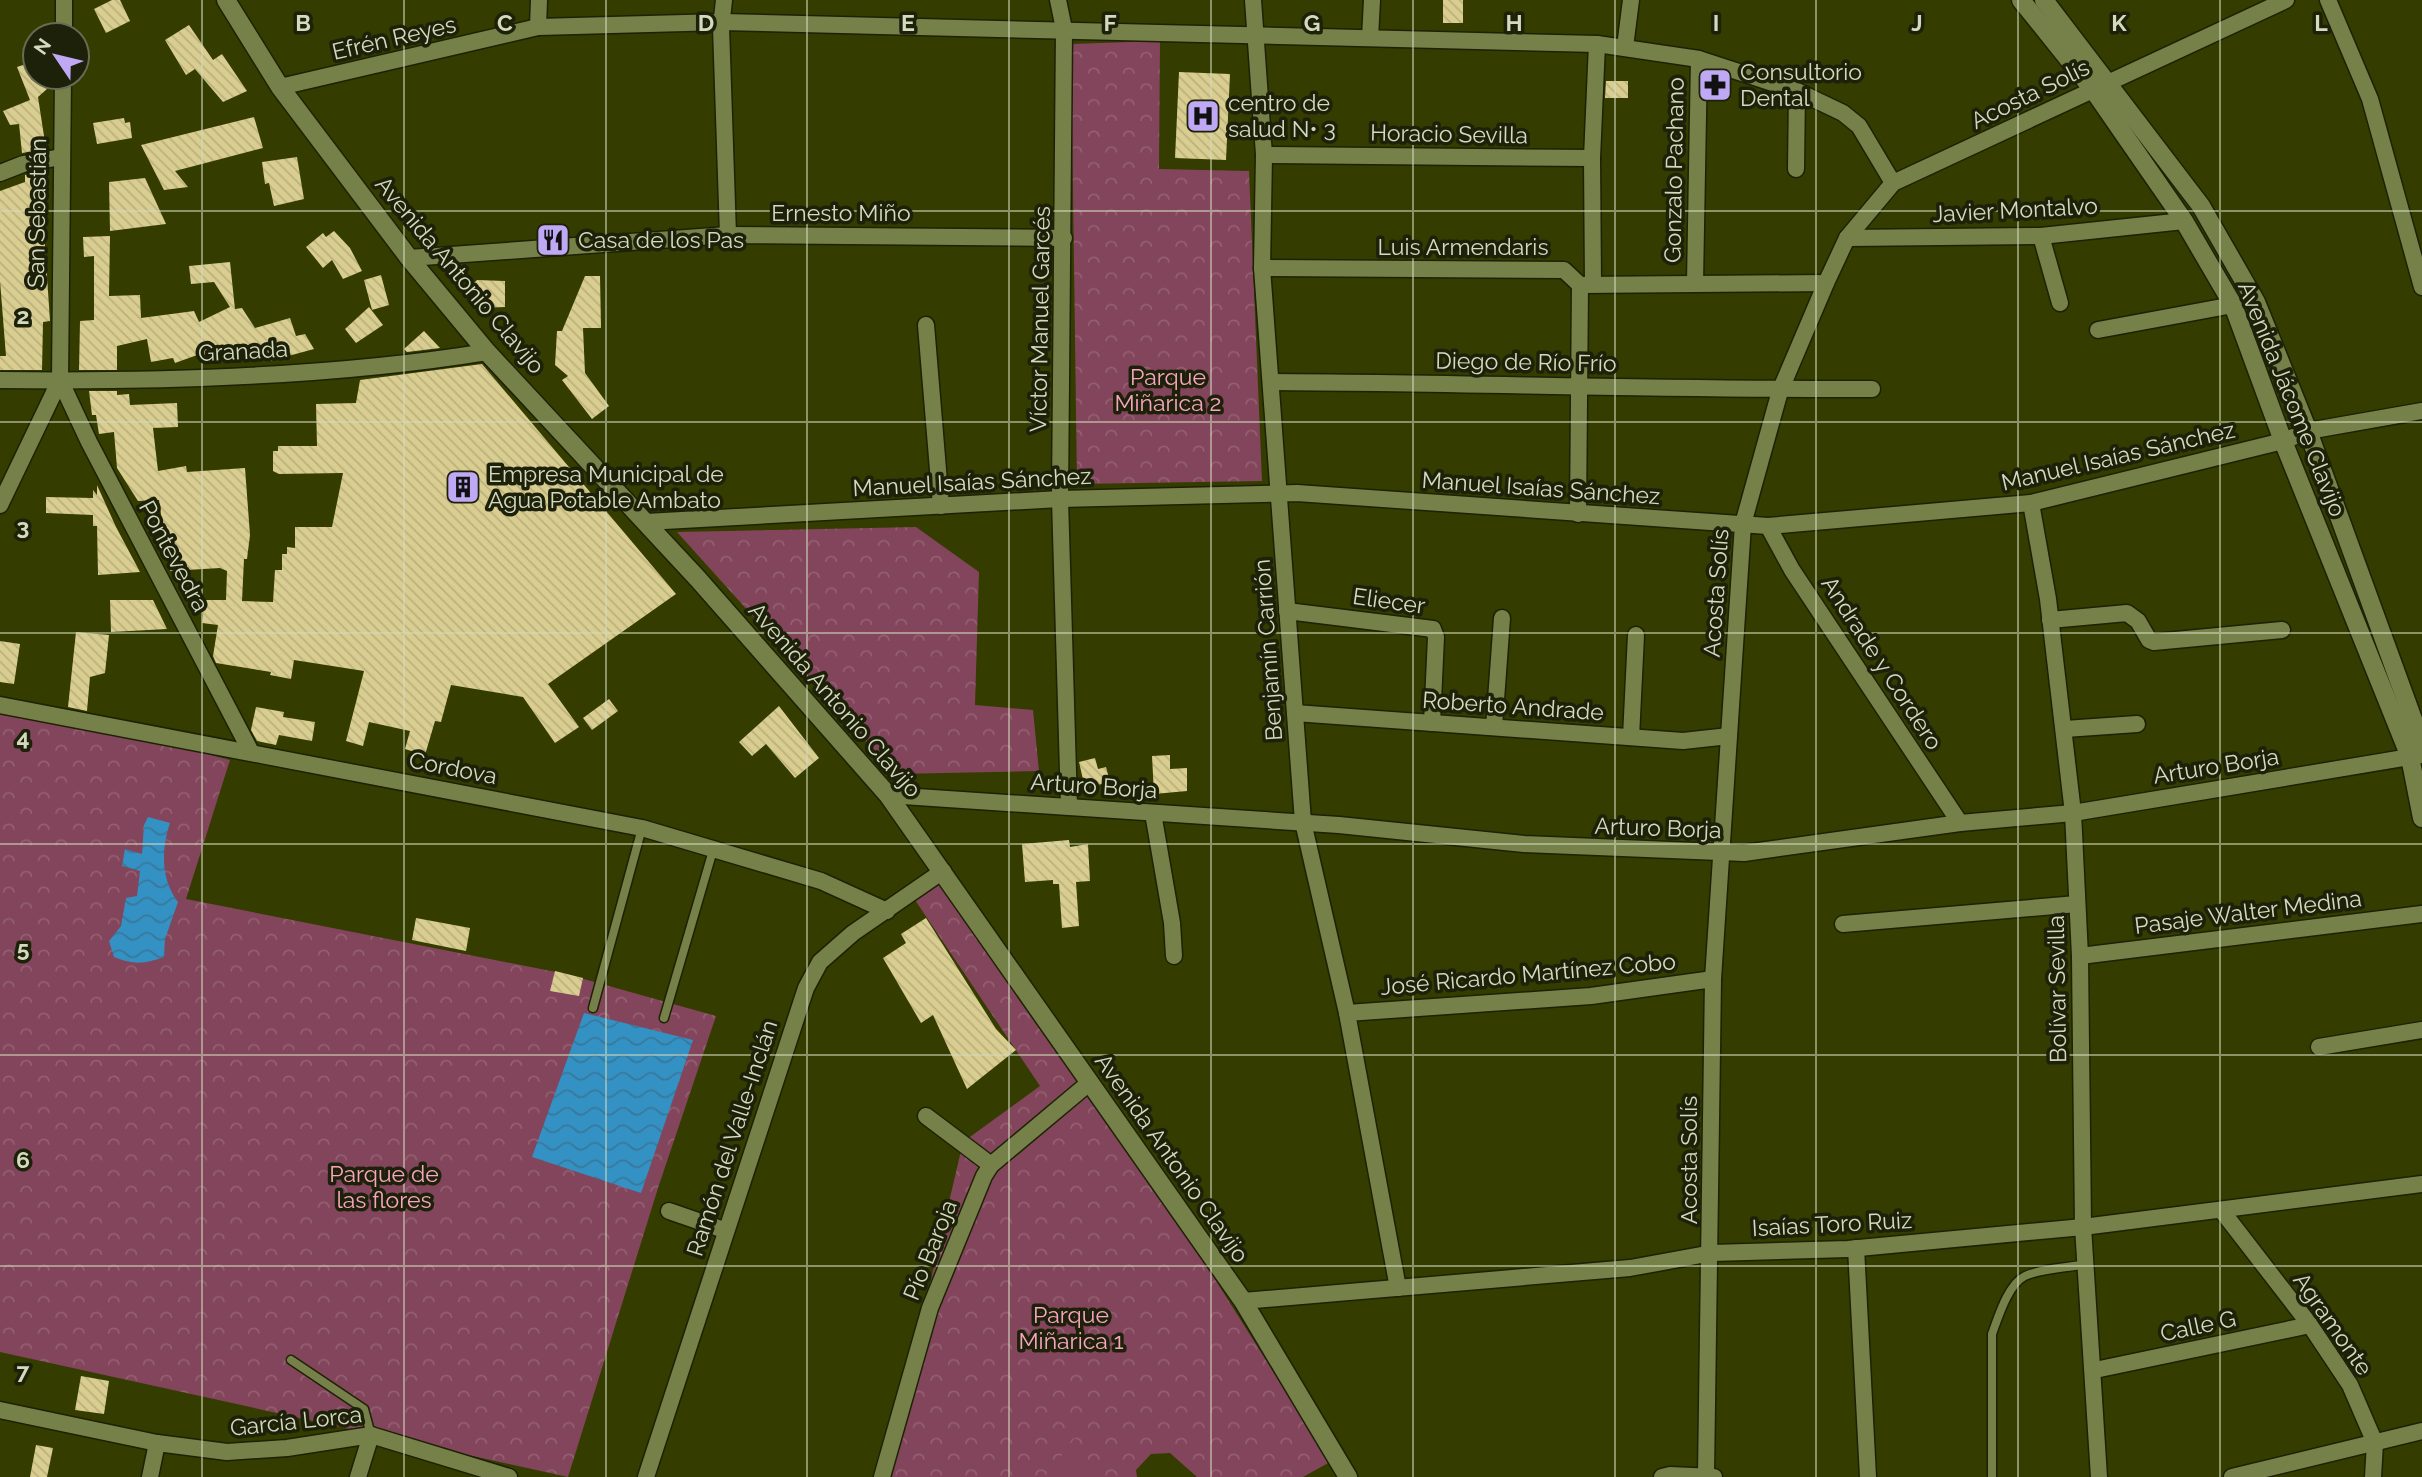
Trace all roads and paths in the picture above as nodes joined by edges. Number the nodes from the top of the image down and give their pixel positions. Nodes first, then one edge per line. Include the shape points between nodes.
1 (64, 0) edge
2 (226, 0) edge
3 (538, 0) edge
4 (724, 0) edge
5 (1058, 0) edge
6 (1253, 0) edge
7 (1372, 0) edge
8 (1631, 0) edge
9 (2021, 0) edge
10 (2044, 0) edge
11 (2286, 0) edge
12 (2328, 0) edge
13 (64, 21) edge
14 (722, 22) junction
15 (538, 27) junction
16 (1064, 29) junction
17 (1256, 37) junction
18 (1370, 38) junction
19 (1597, 44) junction
20 (1625, 47) junction
21 (1699, 59) junction
22 (280, 87) junction
23 (2100, 87) junction
24 (63, 91) edge
25 (1797, 91) junction
26 (1264, 155) junction
27 (61, 157) junction
28 (1592, 158) junction
29 (1796, 169) dead end
30 (0, 173) edge
31 (1893, 183) junction
32 (2184, 221) junction
33 (728, 235) junction
34 (2041, 236) junction
35 (1064, 238) junction
36 (1847, 238) junction
37 (409, 258) junction
38 (1262, 268) junction
39 (1695, 283) junction
40 (1826, 284) junction
41 (1586, 285) junction
42 (2422, 287) edge
43 (2060, 303) dead end
44 (2232, 305) junction
45 (926, 325) dead end
46 (2098, 330) dead end
47 (488, 352) junction
48 (0, 380) edge
49 (60, 380) junction
50 (1271, 382) junction
51 (1579, 384) junction
52 (1872, 388) dead end
53 (1780, 391) junction
54 (2422, 411) edge
55 (2308, 431) junction
56 (2283, 441) junction
57 (1280, 494) junction
58 (1060, 499) junction
59 (2031, 503) junction
60 (0, 505) edge
61 (941, 506) junction
62 (1578, 514) junction
63 (646, 522) junction
64 (1743, 524) junction
65 (1768, 526) junction
66 (1287, 611) junction
67 (1502, 618) dead end
68 (2050, 620) junction
69 (2282, 630) dead end
70 (1636, 635) dead end
71 (0, 705) edge
72 (1295, 713) junction
73 (1432, 723) junction
74 (2137, 724) dead end
75 (1494, 727) junction
76 (2065, 729) junction
77 (1729, 736) junction
78 (1630, 737) junction
79 (251, 752) junction
80 (2418, 752) edge
81 (888, 795) junction
82 (1069, 806) junction
83 (1153, 813) junction
84 (2073, 813) junction
85 (2422, 818) edge
86 (1303, 823) junction
87 (1960, 823) junction
88 (642, 828) junction
89 (714, 847) junction
90 (1719, 853) junction
91 (943, 871) junction
92 (2077, 904) junction
93 (887, 911) junction
94 (2422, 914) edge
95 (1843, 924) dead end
96 (1174, 956) dead end
97 (2080, 956) junction
98 (1713, 979) junction
99 (593, 1008) dead end
100 (1347, 1013) junction
101 (664, 1018) dead end
102 (2422, 1030) edge
103 (2319, 1047) dead end
104 (1089, 1083) junction
105 (926, 1116) dead end
106 (992, 1164) junction
107 (2422, 1184) edge
108 (669, 1211) dead end
109 (2222, 1211) junction
110 (2083, 1227) junction
111 (724, 1230) junction
112 (1856, 1248) junction
113 (1712, 1253) junction
114 (2086, 1264) junction
115 (1398, 1288) junction
116 (1243, 1301) junction
117 (2310, 1325) junction
118 (291, 1360) dead end
119 (2095, 1370) junction
120 (0, 1410) edge
121 (2422, 1431) edge
122 (371, 1435) junction
123 (157, 1443) junction
124 (2375, 1443) junction
125 (1710, 1476) edge
126 (150, 1477) edge
127 (358, 1477) edge
128 (509, 1477) edge
129 (646, 1477) edge
130 (882, 1477) edge
131 (1348, 1477) edge
132 (1662, 1477) edge
133 (1868, 1477) edge
134 (1992, 1477) edge
135 (2099, 1477) edge
136 (2232, 1477) edge
137 (2373, 1477) edge

1 - 13 street
2 - 22 main road, Avenida Antonio Clavijo
3 - 15 street
4 - 14 street
5 - 16 street, Víctor Manuel Garcés
6 - 17 street, Benjamín Carrión
7 - 18 street
8 - 20 street
9 - 23 main road, Avenida Jácome Clavijo
10 - 23 main road, Avenida Jácome Clavijo
11 - 23 street, Acosta Solís
12 - 42 street via 2370,99
14 - 15 street, Efrén Reyes
14 - 16 street, Efrén Reyes
14 - 33 street
15 - 22 street, Efrén Reyes
16 - 17 street, Efrén Reyes
16 - 35 street, Víctor Manuel Garcés
17 - 18 street, Efrén Reyes
17 - 26 street, Benjamín Carrión
18 - 19 street, Efrén Reyes
19 - 20 street, Efrén Reyes
19 - 28 street
20 - 21 street, Efrén Reyes
21 - 25 street, Efrén Reyes
21 - 39 street, Gonzalo Pachano
22 - 37 main road, Avenida Antonio Clavijo
23 - 31 street, Acosta Solís
23 - 32 main road, Avenida Jácome Clavijo
23 - 55 main road, Avenida Jácome Clavijo via 2201,206 2231,254 2256,302
24 - 27 street, San Sebastián
25 - 29 street
25 - 31 street, Efrén Reyes via 1860,126
26 - 28 street, Horacio Sevilla
26 - 38 street, Benjamín Carrión
27 - 30 street
27 - 49 street, San Sebastián
28 - 41 street
31 - 36 street, Acosta Solís
32 - 34 street, Javier Montalvo
32 - 44 main road, Avenida Jácome Clavijo
33 - 35 street, Ernesto Miño
33 - 37 street, Ernesto Miño
34 - 36 street, Javier Montalvo
34 - 43 street
35 - 58 street, Víctor Manuel Garcés
36 - 40 street, Acosta Solís
37 - 47 main road, Avenida Antonio Clavijo
38 - 41 street, Luis Armendaris via 1564,270
38 - 50 street, Benjamín Carrión
39 - 40 street, Luis Armendaris
39 - 41 street, Luis Armendaris
40 - 53 street, Acosta Solís
41 - 51 street
44 - 46 street
44 - 56 main road, Avenida Jácome Clavijo
45 - 61 street
47 - 49 street, Granada via 419,363 255,374
47 - 63 main road, Avenida Antonio Clavijo
48 - 49 street, Granada
49 - 60 street, San Sebastián
49 - 79 street, Pontevedra
50 - 51 street, Diego de Río Frío
50 - 57 street, Benjamín Carrión
51 - 53 street, Diego de Río Frío
51 - 62 street
52 - 53 street, Diego de Río Frío
53 - 64 street, Acosta Solís
54 - 55 street, Manuel Isaías Sánchez
55 - 56 street, Manuel Isaías Sánchez
55 - 80 main road, Avenida Jácome Clavijo
56 - 59 street, Manuel Isaías Sánchez
56 - 80 main road, Avenida Jácome Clavijo
57 - 58 street, Manuel Isaías Sánchez
57 - 62 street, Manuel Isaías Sánchez
57 - 66 street, Benjamín Carrión
58 - 61 street, Manuel Isaías Sánchez
58 - 82 street, Víctor Manuel Garcés
59 - 65 street, Manuel Isaías Sánchez
59 - 68 street, Bolívar Sevilla
61 - 63 street, Manuel Isaías Sánchez
62 - 64 street, Manuel Isaías Sánchez
63 - 81 main road, Avenida Antonio Clavijo
64 - 65 street, Manuel Isaías Sánchez
64 - 77 street, Acosta Solís
65 - 87 street, Andrade y Cordero
66 - 72 street, Benjamín Carrión
66 - 73 street, Eliecer via 1433,629
67 - 75 street
68 - 69 street via 2127,613 2154,642
68 - 76 street, Bolívar Sevilla
70 - 78 street
71 - 79 street, Cordova
72 - 73 street, Roberto Andrade
72 - 86 street, Benjamín Carrión
73 - 75 street, Roberto Andrade
74 - 76 street
75 - 78 street, Roberto Andrade
76 - 84 street, Bolívar Sevilla
77 - 78 street, Roberto Andrade via 1683,741
77 - 90 street, Acosta Solís
79 - 88 street, Cordova
80 - 84 street, Arturo Borja
80 - 85 main road, Avenida Jácome Clavijo
81 - 82 street, Arturo Borja
81 - 91 main road, Avenida Antonio Clavijo
82 - 83 street, Arturo Borja
83 - 86 street, Arturo Borja
83 - 96 street
84 - 87 street, Arturo Borja
84 - 92 street, Bolívar Sevilla
86 - 90 street, Arturo Borja via 1524,844
86 - 100 street, Benjamín Carrión
87 - 90 street, Arturo Borja
88 - 89 street, Cordova
88 - 99 lane
89 - 93 street, Cordova via 821,881
89 - 101 lane
90 - 98 street, Acosta Solís
91 - 93 street, Ramón del Valle-Inclán
91 - 104 main road, Avenida Antonio Clavijo
92 - 95 street
92 - 97 street, Bolívar Sevilla
93 - 111 street, Ramón del Valle-Inclán via 820,962 806,988
94 - 97 street, Pasaje Walter Medina
97 - 110 street, Bolívar Sevilla
98 - 100 street, José Ricardo Martínez Cobo via 1591,996
98 - 113 street, Acosta Solís
100 - 115 street, Benjamín Carrión
102 - 103 street
104 - 106 street, Pío Baroja
104 - 116 main road, Avenida Antonio Clavijo
105 - 106 street
106 - 130 street, Pío Baroja via 930,1308
107 - 109 street, Isaías Toro Ruiz
108 - 111 street
109 - 110 street, Isaías Toro Ruiz
109 - 117 street, Agramonte
110 - 112 street, Isaías Toro Ruiz
110 - 114 street, Bolívar Sevilla
111 - 129 street, Ramón del Valle-Inclán
112 - 113 street, Isaías Toro Ruiz
112 - 133 street
113 - 115 street, Isaías Toro Ruiz via 1630,1268
113 - 125 street, Acosta Solís
114 - 119 street, Bolívar Sevilla
114 - 134 lane via 2024,1276 2000,1315 1992,1334
115 - 116 street, Isaías Toro Ruiz
116 - 131 main road, Avenida Antonio Clavijo
117 - 119 street, Calle G
117 - 124 street, Agramonte via 2350,1385
118 - 122 lane via 364,1409
119 - 135 street, Bolívar Sevilla
120 - 123 street, García Lorca
121 - 124 street
122 - 123 street, García Lorca via 227,1452
122 - 127 street
122 - 128 street, García Lorca
123 - 126 street
124 - 136 street
124 - 137 street, Agramonte
125 - 132 street

